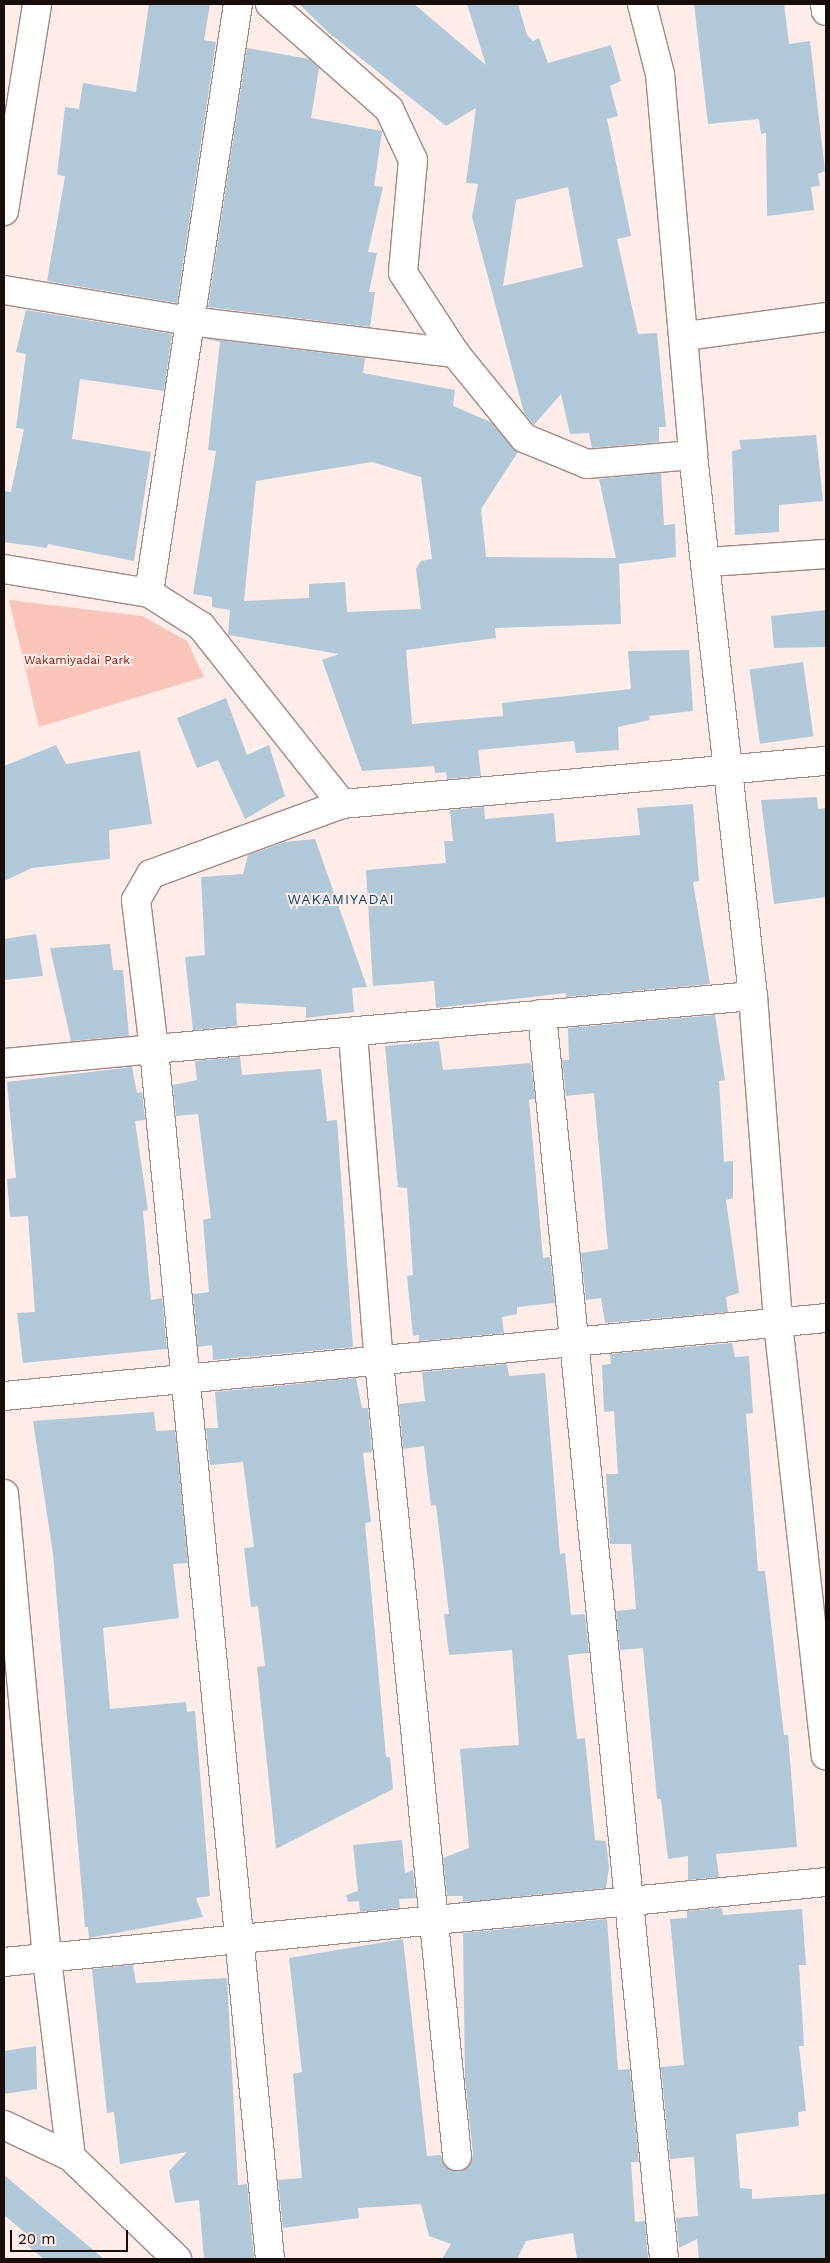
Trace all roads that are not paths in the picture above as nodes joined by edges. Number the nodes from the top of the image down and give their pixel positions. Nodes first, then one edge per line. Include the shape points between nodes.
1 (37, 4) edge
2 (238, 4) edge
3 (270, 4) edge
4 (642, 4) edge
5 (825, 4) edge
6 (826, 11) edge
7 (4, 210) edge
8 (4, 290) edge
9 (826, 317) edge
10 (190, 321) junction
11 (686, 336) junction
12 (454, 353) junction
13 (693, 455) junction
14 (826, 554) edge
15 (708, 562) junction
16 (4, 569) edge
17 (149, 593) junction
18 (826, 760) edge
19 (728, 770) junction
20 (342, 804) junction
21 (753, 996) junction
22 (542, 1014) junction
23 (353, 1034) junction
24 (154, 1049) junction
25 (4, 1063) edge
26 (826, 1318) edge
27 (778, 1323) junction
28 (570, 1340) junction
29 (379, 1361) junction
30 (184, 1378) junction
31 (4, 1396) edge
32 (4, 1494) edge
33 (826, 1755) edge
34 (826, 1882) edge
35 (629, 1901) junction
36 (435, 1918) junction
37 (238, 1942) junction
38 (47, 1959) junction
39 (4, 1962) edge
40 (4, 2124) edge
41 (457, 2156) dead end
42 (71, 2157) junction
43 (177, 2259) edge
44 (270, 2259) edge
45 (664, 2259) edge

1 - 7 street
2 - 10 street
3 - 12 street via 389,109 413,160 403,273
4 - 11 street via 660,74
5 - 6 street
8 - 10 street
9 - 11 street
10 - 12 street
10 - 17 street
11 - 13 street
12 - 13 street via 524,438 587,464
13 - 15 street
14 - 15 street
15 - 19 street
16 - 17 street
17 - 20 street via 201,626
18 - 19 street
19 - 20 street
19 - 21 street
20 - 24 street via 151,874 136,900
21 - 22 street
21 - 27 street
22 - 23 street
22 - 28 street
23 - 24 street
23 - 29 street
24 - 25 street
24 - 30 street
26 - 27 street
27 - 28 street
27 - 33 street
28 - 29 street
28 - 35 street
29 - 30 street
29 - 36 street
30 - 31 street
30 - 37 street
32 - 38 street
34 - 35 street
35 - 36 street
35 - 45 street
36 - 37 street
36 - 41 street
37 - 38 street
37 - 44 street
38 - 39 street
38 - 42 street
40 - 42 street
42 - 43 street

